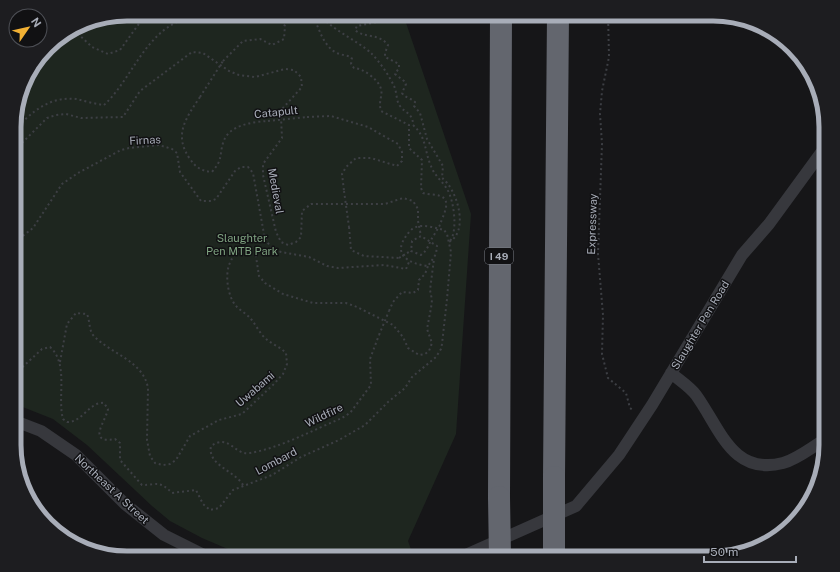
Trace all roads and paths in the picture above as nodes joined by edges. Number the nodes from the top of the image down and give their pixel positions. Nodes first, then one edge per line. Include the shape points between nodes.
1 (141, 21) edge
2 (178, 21) edge
3 (281, 21) edge
4 (315, 21) edge
5 (325, 21) edge
6 (377, 21) edge
7 (501, 21) edge
8 (558, 21) edge
9 (608, 21) edge
10 (77, 33) edge
11 (21, 124) edge
12 (21, 144) edge
13 (819, 156) edge
14 (421, 236) junction
15 (21, 237) edge
16 (430, 240) junction
17 (449, 242) junction
18 (411, 251) junction
19 (434, 258) junction
20 (409, 262) junction
21 (428, 266) junction
22 (385, 320) junction
23 (60, 366) junction
24 (21, 369) edge
25 (671, 374) junction
26 (644, 417) junction
27 (21, 423) edge
28 (819, 443) edge
29 (243, 485) junction
30 (196, 551) edge
31 (475, 551) edge
32 (500, 551) edge
33 (554, 551) edge

1 - 10 path via 120,50 108,54 92,47
2 - 11 path via 163,31 146,48 114,95 104,105 76,99 59,100 44,104
3 - 18 path, Catapult, bridge via 285,26 284,39 272,45 260,39 243,41 223,61 186,118 181,142 185,152 193,164 202,171 212,172 220,163 223,142 232,129 254,122 331,116 368,128 398,144 402,152 402,161 397,166 371,158 356,158 346,167 342,174 351,250 364,256 399,258
4 - 16 path, bridge via 330,48 337,53 351,56 350,64 354,68 359,68 378,82 382,90 378,103 381,111 409,125 409,148 422,160 423,193 440,195 447,204 440,225
5 - 17 path via 372,54 395,87 399,106 413,118 413,125 421,133 432,169 450,195 455,225 454,236
6 - 17 path via 357,26 355,30 385,42 388,45 386,57 399,64 395,74 406,84 402,93 415,102 414,106 420,113 427,139 443,166 442,178 451,187 459,208 458,234 456,239
7 - 32 highway, I 49, bridge
8 - 33 highway, bridge
9 - 26 path, Expressway via 609,58 600,114 602,144 598,254 603,315 602,354 608,378 626,393 630,408
12 - 14 path, Medieval, bridge via 47,118 56,115 123,118 140,91 192,52 203,53 238,75 255,77 285,69 294,70 301,77 302,87 283,108 282,138 263,164 263,175 281,242 288,245 301,237 302,211 311,204 385,204 403,198 414,201 418,209
13 - 25 street, Slaughter Pen Road via 769,224 742,255
14 - 16 path
14 - 18 path via 412,242
15 - 20 path, Firnas via 33,228 62,184 78,173 121,150 159,146 177,153 180,172 201,201 216,199 240,166 248,167 253,173 267,242 277,251 309,257 327,266 338,268 384,265 406,269
16 - 18 path via 428,250 421,255
16 - 19 path via 437,246
17 - 20 path via 444,230 417,227 411,230 401,247
17 - 29 path, Lombard via 442,344 436,357 412,377 405,388 377,415 356,430 301,457 272,475
19 - 21 path
19 - 22 path, Uwabami via 430,290 432,300 427,329 432,343 429,351 419,355 413,353 399,330
20 - 21 path
21 - 22 path, Wildfire, bridge via 419,280 418,290 413,293 402,292 395,299
22 - 23 path, Uwabami via 346,303 313,303 283,294 259,276 254,250 248,247 238,250 228,268 231,297 265,339 286,353 287,364 284,374 242,414 219,420 190,436 176,460 162,466 155,463 150,456 147,440 146,380 136,367 93,335 89,319 84,313 76,313 67,324
22 - 29 path, Wildfire, bridge via 370,359 371,385 350,413 268,450 248,454 225,442 211,446 210,451 214,460 236,476
23 - 24 path, Lombard via 56,352 46,346
23 - 29 path, Lombard via 63,419 67,422 76,420 95,405 104,403 108,408 100,426 100,435 107,440 118,440 120,460 142,485 156,483 163,485 172,493 196,490 203,504 210,510 219,508 233,490
25 - 26 street, Slaughter Pen Road
25 - 28 street via 695,394 720,435 736,455 751,463 767,466 785,462
26 - 31 street, Slaughter Pen Road via 619,454 576,506
27 - 30 street, Northeast A Street via 41,431 76,455 125,504 164,535

